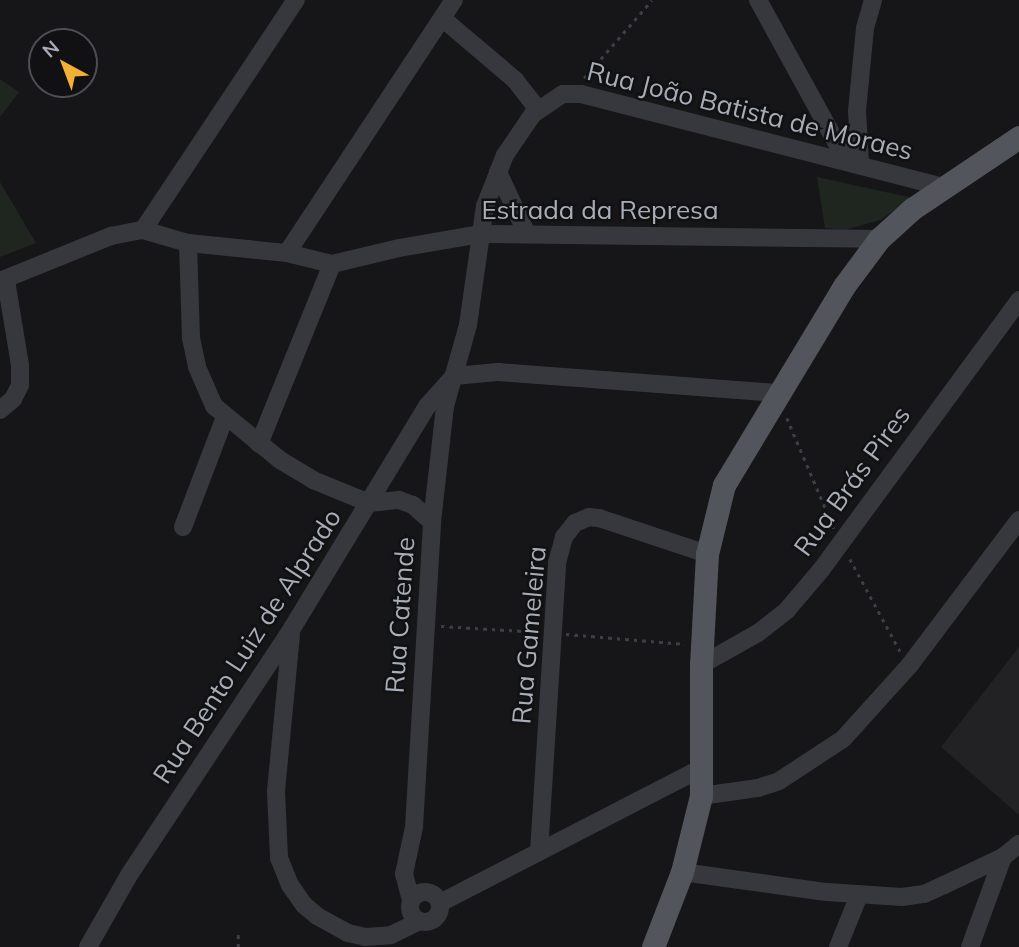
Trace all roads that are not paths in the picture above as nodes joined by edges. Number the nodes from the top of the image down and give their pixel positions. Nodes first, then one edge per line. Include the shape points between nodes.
1 (296, 0) edge
2 (454, 0) edge
3 (758, 0) edge
4 (873, 0) edge
5 (442, 18) junction
6 (538, 109) junction
7 (1019, 137) edge
8 (853, 162) junction
9 (498, 172) junction
10 (943, 187) junction
11 (143, 230) junction
12 (526, 232) junction
13 (480, 234) junction
14 (879, 239) junction
15 (188, 243) junction
16 (287, 253) junction
17 (332, 264) junction
18 (3, 280) edge
19 (1019, 300) edge
20 (454, 376) junction
21 (776, 393) junction
22 (0, 410) edge
23 (225, 417) junction
24 (259, 444) junction
25 (369, 503) junction
26 (1019, 520) edge
27 (432, 522) junction
28 (183, 527) dead end
29 (707, 554) junction
30 (291, 630) junction
31 (701, 665) junction
32 (701, 768) junction
33 (701, 796) junction
34 (1019, 844) edge
35 (539, 852) junction
36 (1003, 857) junction
37 (410, 858) junction
38 (682, 872) junction
39 (859, 895) junction
40 (436, 898) junction
41 (411, 900) junction
42 (420, 922) junction
43 (89, 947) edge
44 (653, 947) edge
45 (838, 947) edge
46 (970, 947) edge

1 - 11 street
2 - 5 street
3 - 8 street
4 - 8 street via 865,28
5 - 6 street via 514,80
5 - 16 street
6 - 8 street, Rua João Batista de Moraes via 570,93
6 - 9 street, Rua João Batista de Moraes
7 - 10 main road
8 - 10 street, Rua João Batista de Moraes
9 - 12 street
9 - 13 street, Rua João Batista de Moraes
10 - 14 main road
11 - 15 street, Estrada da Represa
11 - 18 street, Estrada da Represa via 111,236
12 - 13 street, Estrada da Represa
12 - 14 street, Estrada da Represa
13 - 17 street, Estrada da Represa
13 - 20 street, Rua João Batista de Moraes via 468,326
14 - 21 main road
15 - 16 street, Estrada da Represa
15 - 23 street via 193,348 205,389
16 - 17 street, Estrada da Represa
17 - 24 street
18 - 22 street via 20,385
19 - 31 street, Rua Brás Pires via 787,610 758,633
20 - 21 street via 498,372
20 - 25 street, Rua Bento Luiz de Alprado via 428,405
20 - 27 street, Rua Catende via 445,405
21 - 29 main road via 724,485
23 - 24 street
23 - 28 street
24 - 25 street via 313,480
25 - 27 street via 399,500 413,505
25 - 30 street, Rua Bento Luiz de Alprado
26 - 33 street via 909,666 843,739 779,781
27 - 37 street, Rua Catende
29 - 31 main road
29 - 35 street, Rua Gameleira via 599,518 575,523 564,537 557,563
30 - 42 street via 276,791 279,858 290,885 317,916 348,933 380,937
30 - 43 street, Rua Bento Luiz de Alprado via 130,875
31 - 32 main road
32 - 33 main road
32 - 35 street
33 - 38 main road
34 - 36 street
35 - 40 street
36 - 39 street via 924,894
36 - 46 street
37 - 40 street via 413,871
37 - 41 street, Rua Catende via 404,874
38 - 39 street
38 - 44 main road
39 - 45 street
40 - 41 street via 421,892
40 - 42 street via 435,918
41 - 42 street via 410,911

